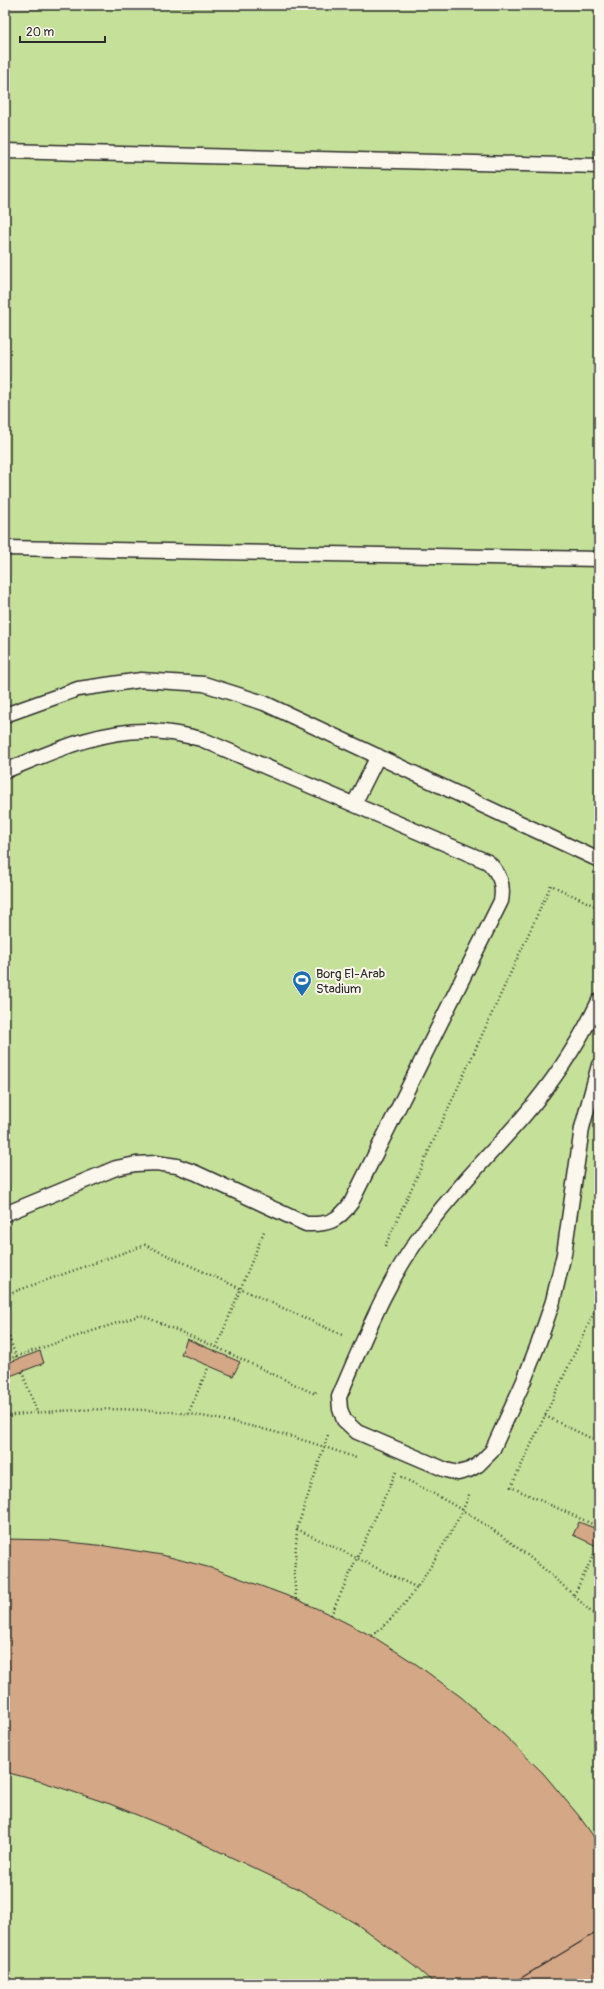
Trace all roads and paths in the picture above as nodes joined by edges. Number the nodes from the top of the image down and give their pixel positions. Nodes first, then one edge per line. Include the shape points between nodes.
1 (5, 151) edge
2 (599, 166) edge
3 (5, 548) edge
4 (599, 559) edge
5 (5, 715) edge
6 (378, 756) junction
7 (5, 771) edge
8 (354, 804) junction
9 (599, 860) edge
10 (599, 1001) edge
11 (599, 1065) edge
12 (273, 1208) junction
13 (5, 1214) edge
14 (241, 1289) junction
15 (5, 1295) edge
16 (599, 1302) edge
17 (5, 1326) edge
18 (344, 1336) dead end
19 (215, 1351) dead end
20 (17, 1359) dead end
21 (209, 1366) dead end
22 (22, 1372) dead end
23 (340, 1409) junction
24 (37, 1412) junction
25 (188, 1414) junction
26 (5, 1416) edge
27 (545, 1416) junction
28 (599, 1442) edge
29 (323, 1446) junction
30 (404, 1453) junction
31 (359, 1459) dead end
32 (478, 1465) junction
33 (388, 1471) dead end
34 (395, 1474) junction
35 (464, 1510) junction
36 (599, 1527) edge
37 (297, 1529) junction
38 (598, 1546) dead end
39 (357, 1558) junction
40 (418, 1588) junction
41 (574, 1595) junction
42 (296, 1599) dead end
43 (331, 1615) dead end
44 (599, 1620) edge
45 (372, 1636) dead end

1 - 2 lane
3 - 4 lane
5 - 6 lane via 78,689 141,680 204,684 264,703
6 - 8 lane
6 - 9 lane
7 - 8 lane via 96,737 152,731 201,738
8 - 12 lane via 488,862 496,869 500,878 503,890 501,902 351,1203 343,1214 332,1221 306,1224
10 - 23 lane via 568,1057 544,1091 442,1207 404,1260 375,1314 339,1397
11 - 32 lane via 582,1128 564,1254 553,1301 523,1383 497,1443 486,1459
12 - 13 lane via 196,1173 156,1163 116,1168
12 - 14 path
14 - 15 path via 145,1245
14 - 18 path
14 - 19 path
16 - 27 path
17 - 20 path
21 - 25 path
22 - 24 path
23 - 29 path
23 - 30 lane via 344,1420 357,1432
24 - 25 path via 97,1410
24 - 26 path
25 - 29 path via 265,1428
27 - 28 path
27 - 36 path via 511,1487
29 - 31 path
29 - 37 path
30 - 32 lane via 446,1470 458,1472
30 - 34 path
32 - 35 path
33 - 34 path
34 - 35 path
34 - 39 path
35 - 40 path
35 - 41 path via 514,1543
37 - 39 path
37 - 42 path via 294,1575
38 - 41 path
39 - 40 path
39 - 43 path
40 - 45 path via 403,1608
41 - 44 path

